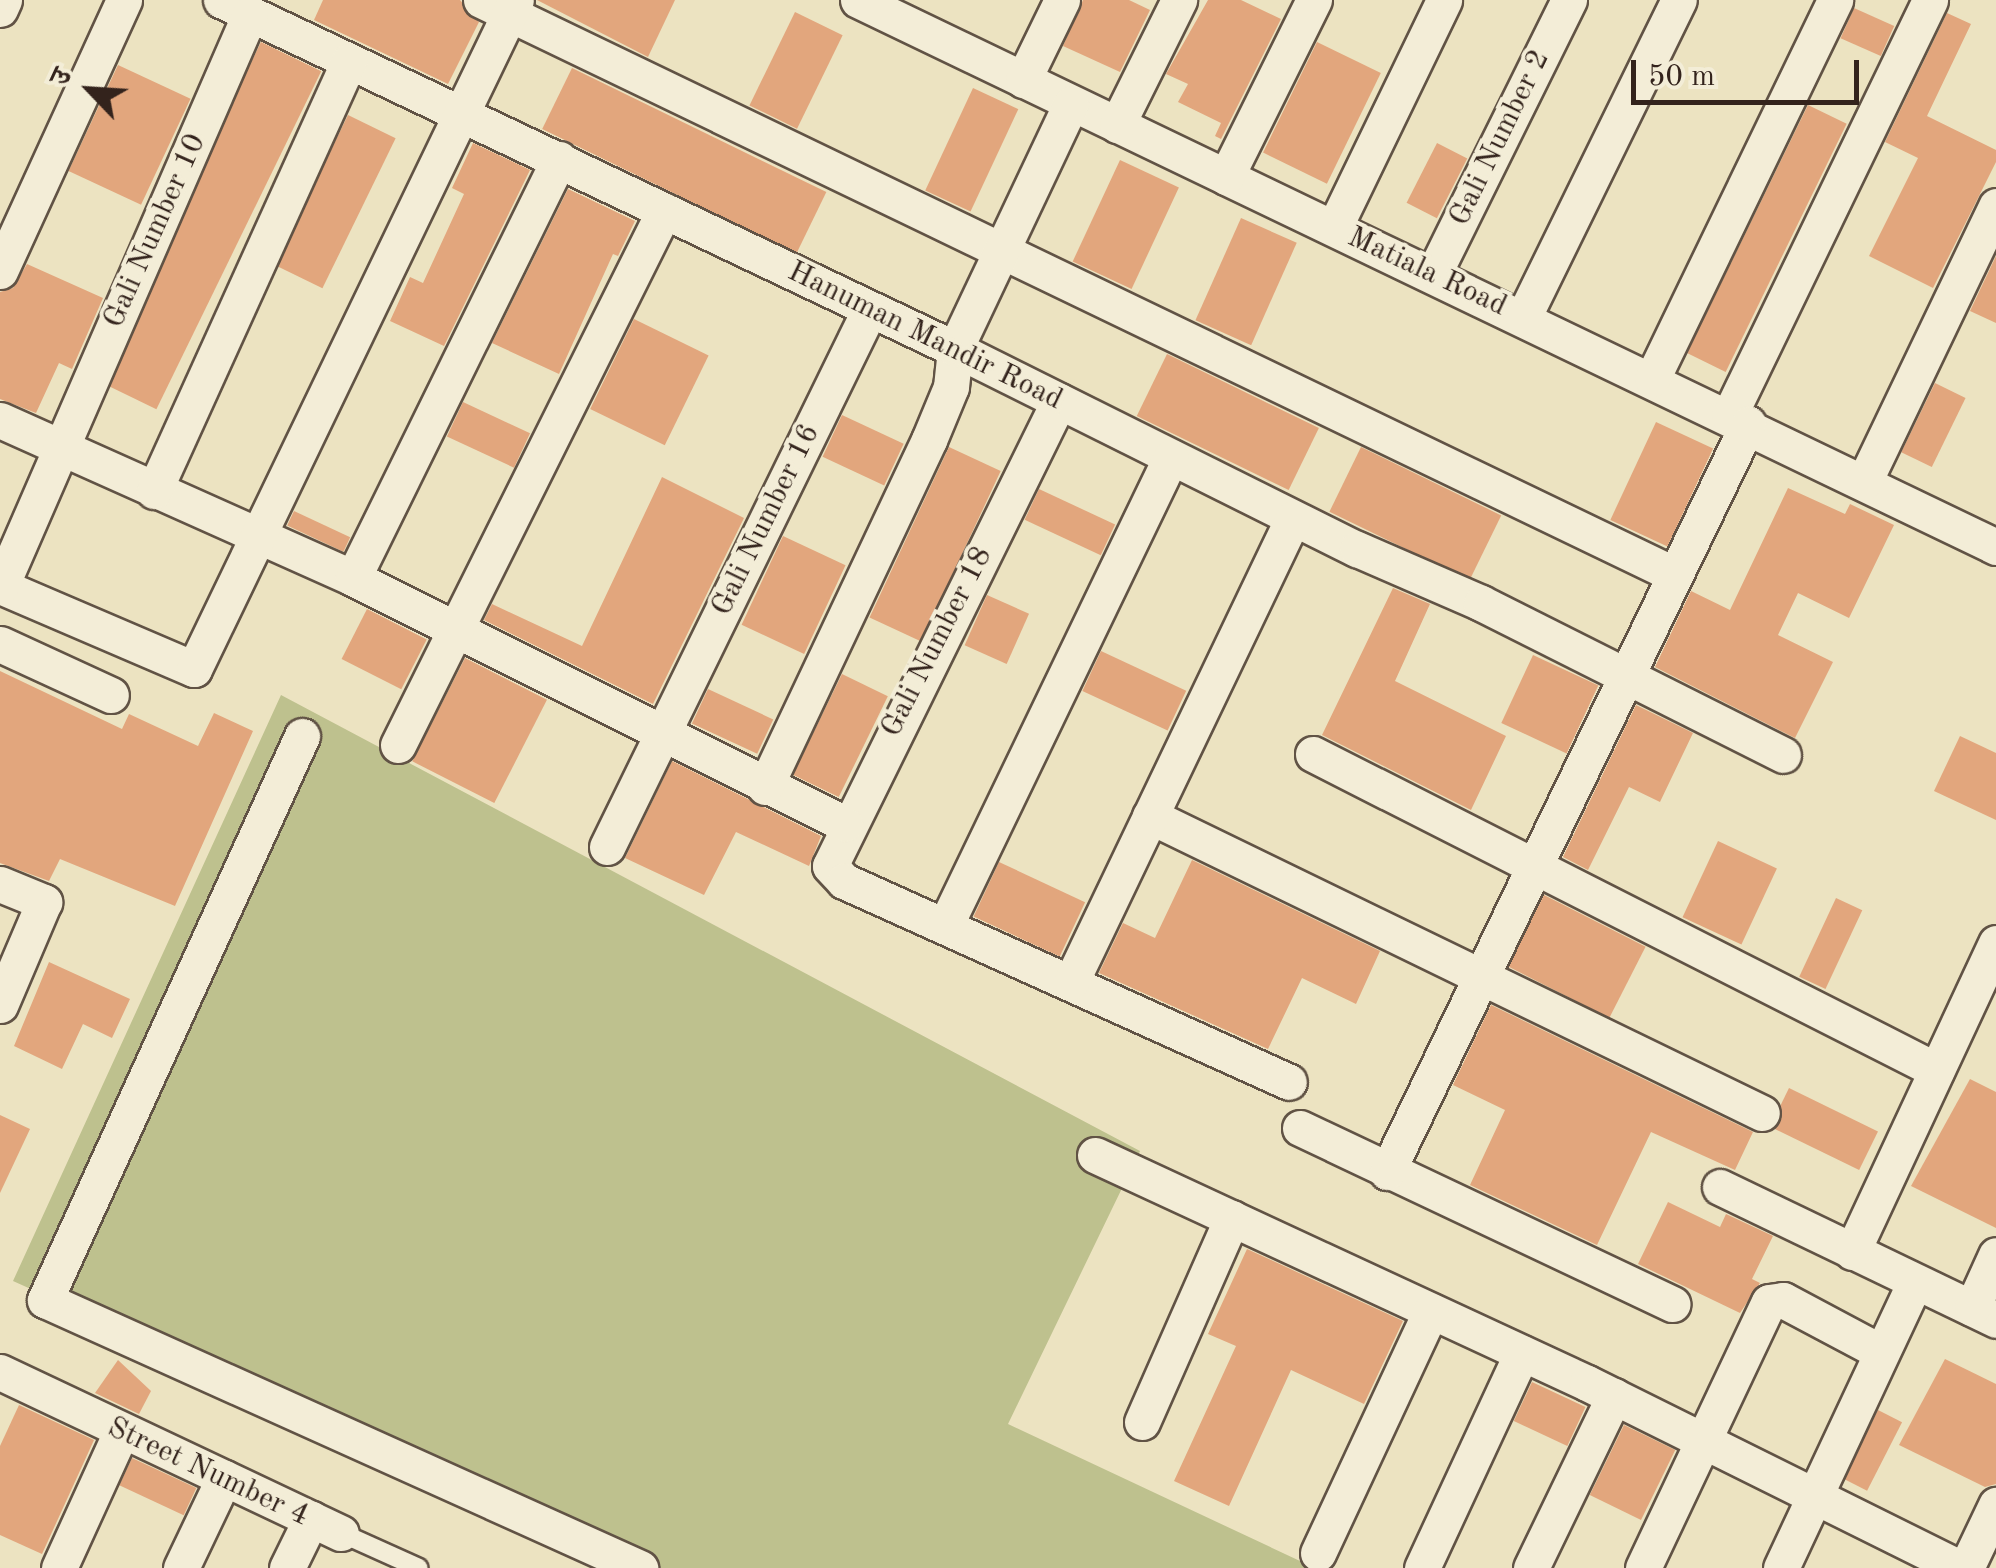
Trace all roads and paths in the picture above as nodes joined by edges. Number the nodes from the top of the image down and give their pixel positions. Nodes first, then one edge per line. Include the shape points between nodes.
1 (4, 0) edge
2 (124, 0) edge
3 (858, 0) edge
4 (1062, 0) edge
5 (1179, 0) edge
6 (1314, 0) edge
7 (1444, 0) edge
8 (1568, 0) edge
9 (1679, 0) edge
10 (1835, 0) edge
11 (1930, 0) edge
12 (502, 4) edge
13 (236, 7) edge
14 (0, 9) edge
15 (349, 61) junction
16 (1023, 80) junction
17 (1072, 104) junction
18 (461, 115) junction
19 (1116, 125) junction
20 (560, 159) junction
21 (1226, 177) junction
22 (1996, 206) edge
23 (664, 211) junction
24 (1334, 228) junction
25 (1000, 254) junction
26 (0, 271) edge
27 (1433, 275) junction
28 (870, 309) junction
29 (1522, 318) junction
30 (955, 348) junction
31 (1652, 379) junction
32 (1058, 401) junction
33 (0, 420) edge
34 (1738, 420) junction
35 (59, 448) junction
36 (1171, 457) junction
37 (1864, 482) junction
38 (154, 491) junction
39 (1293, 518) junction
40 (255, 538) junction
41 (1996, 546) edge
42 (1675, 575) junction
43 (2, 578) edge
44 (353, 578) junction
45 (454, 631) junction
46 (0, 644) edge
47 (1628, 675) junction
48 (111, 695) dead end
49 (662, 732) junction
50 (302, 736) dead end
51 (398, 745) dead end
52 (1314, 754) dead end
53 (1783, 754) dead end
54 (766, 787) junction
55 (1150, 816) junction
56 (845, 824) junction
57 (607, 846) dead end
58 (1536, 864) junction
59 (0, 884) edge
60 (946, 924) junction
61 (1996, 943) edge
62 (1480, 980) junction
63 (1071, 982) junction
64 (0, 1005) edge
65 (1936, 1070) junction
66 (1289, 1082) dead end
67 (1762, 1113) dead end
68 (1300, 1128) dead end
69 (1095, 1155) dead end
70 (1387, 1172) junction
71 (1720, 1187) dead end
72 (1232, 1218) junction
73 (1852, 1252) junction
74 (1996, 1255) edge
75 (1915, 1282) junction
76 (1672, 1304) dead end
77 (1430, 1310) junction
78 (1984, 1314) edge
79 (1882, 1352) junction
80 (1522, 1353) junction
81 (0, 1372) edge
82 (1614, 1396) junction
83 (1142, 1422) dead end
84 (121, 1432) junction
85 (1706, 1442) junction
86 (224, 1478) junction
87 (1815, 1496) junction
88 (1996, 1505) edge
89 (326, 1526) junction
90 (1318, 1552) dead end
91 (410, 1566) edge
92 (60, 1568) edge
93 (181, 1568) edge
94 (288, 1568) edge
95 (640, 1568) edge
96 (1422, 1568) edge
97 (1531, 1568) edge
98 (1642, 1568) edge
99 (1782, 1568) edge
100 (1963, 1568) edge

1 - 14 street
2 - 26 street
3 - 16 street, Matiala Road
4 - 16 street
5 - 19 street
6 - 21 street
7 - 24 street
8 - 27 street, Gali Number 2
9 - 29 street
10 - 31 street
11 - 34 street
12 - 18 street
12 - 25 street
13 - 15 street, Hanuman Mandir Road
13 - 35 street, Gali Number 10
15 - 18 street, Hanuman Mandir Road
15 - 38 street
16 - 17 street, Matiala Road
17 - 19 street, Matiala Road
17 - 25 street
18 - 20 street, Hanuman Mandir Road
18 - 40 street
19 - 21 street, Matiala Road
20 - 23 street, Hanuman Mandir Road
20 - 44 street
21 - 24 street, Matiala Road
22 - 37 street
23 - 28 street, Hanuman Mandir Road
23 - 45 street
24 - 27 street, Matiala Road
25 - 30 street
25 - 42 street
27 - 29 street, Matiala Road
28 - 30 street, Hanuman Mandir Road
28 - 49 street, Gali Number 16
29 - 31 street, Matiala Road
30 - 32 street, Hanuman Mandir Road
30 - 54 street via 945,403
31 - 34 street, Matiala Road
32 - 36 street, Hanuman Mandir Road
32 - 56 street, Gali Number 18
33 - 35 street
34 - 37 street, Matiala Road
34 - 42 street
35 - 38 street
35 - 43 street, Gali Number 10
36 - 39 street, Hanuman Mandir Road
36 - 60 street
37 - 41 street, Matiala Road
38 - 40 street
39 - 47 street, Hanuman Mandir Road
39 - 55 street
40 - 43 street via 192,670
40 - 44 street
42 - 47 street
44 - 45 street
45 - 49 street
45 - 51 street
46 - 48 street
47 - 53 street, Hanuman Mandir Road
47 - 58 street
49 - 54 street
49 - 57 street, Gali Number 16
50 - 95 street via 45,1300
52 - 58 street
54 - 56 street
55 - 62 street
55 - 63 street
56 - 60 street, Gali Number 18 via 830,858 844,882
58 - 62 street
58 - 65 street
59 - 64 street via 44,902
60 - 63 street
61 - 65 street
62 - 67 street
62 - 70 street
63 - 66 street
65 - 73 street
68 - 70 street
69 - 72 street
70 - 76 street
71 - 73 street
72 - 77 street
72 - 83 street
73 - 75 street
74 - 78 street
75 - 78 street
75 - 79 street
77 - 80 street
77 - 90 street
79 - 85 street via 1782,1300 1769,1302
79 - 87 street
80 - 82 street
80 - 96 street
81 - 84 street, Street Number 4
82 - 85 street
82 - 97 street
84 - 86 street, Street Number 4
84 - 92 street
85 - 87 street
85 - 98 street
86 - 89 street, Street Number 4
86 - 93 street
87 - 99 street
87 - 100 street
88 - 100 street
89 - 91 lane, Street Number 4
89 - 94 street

